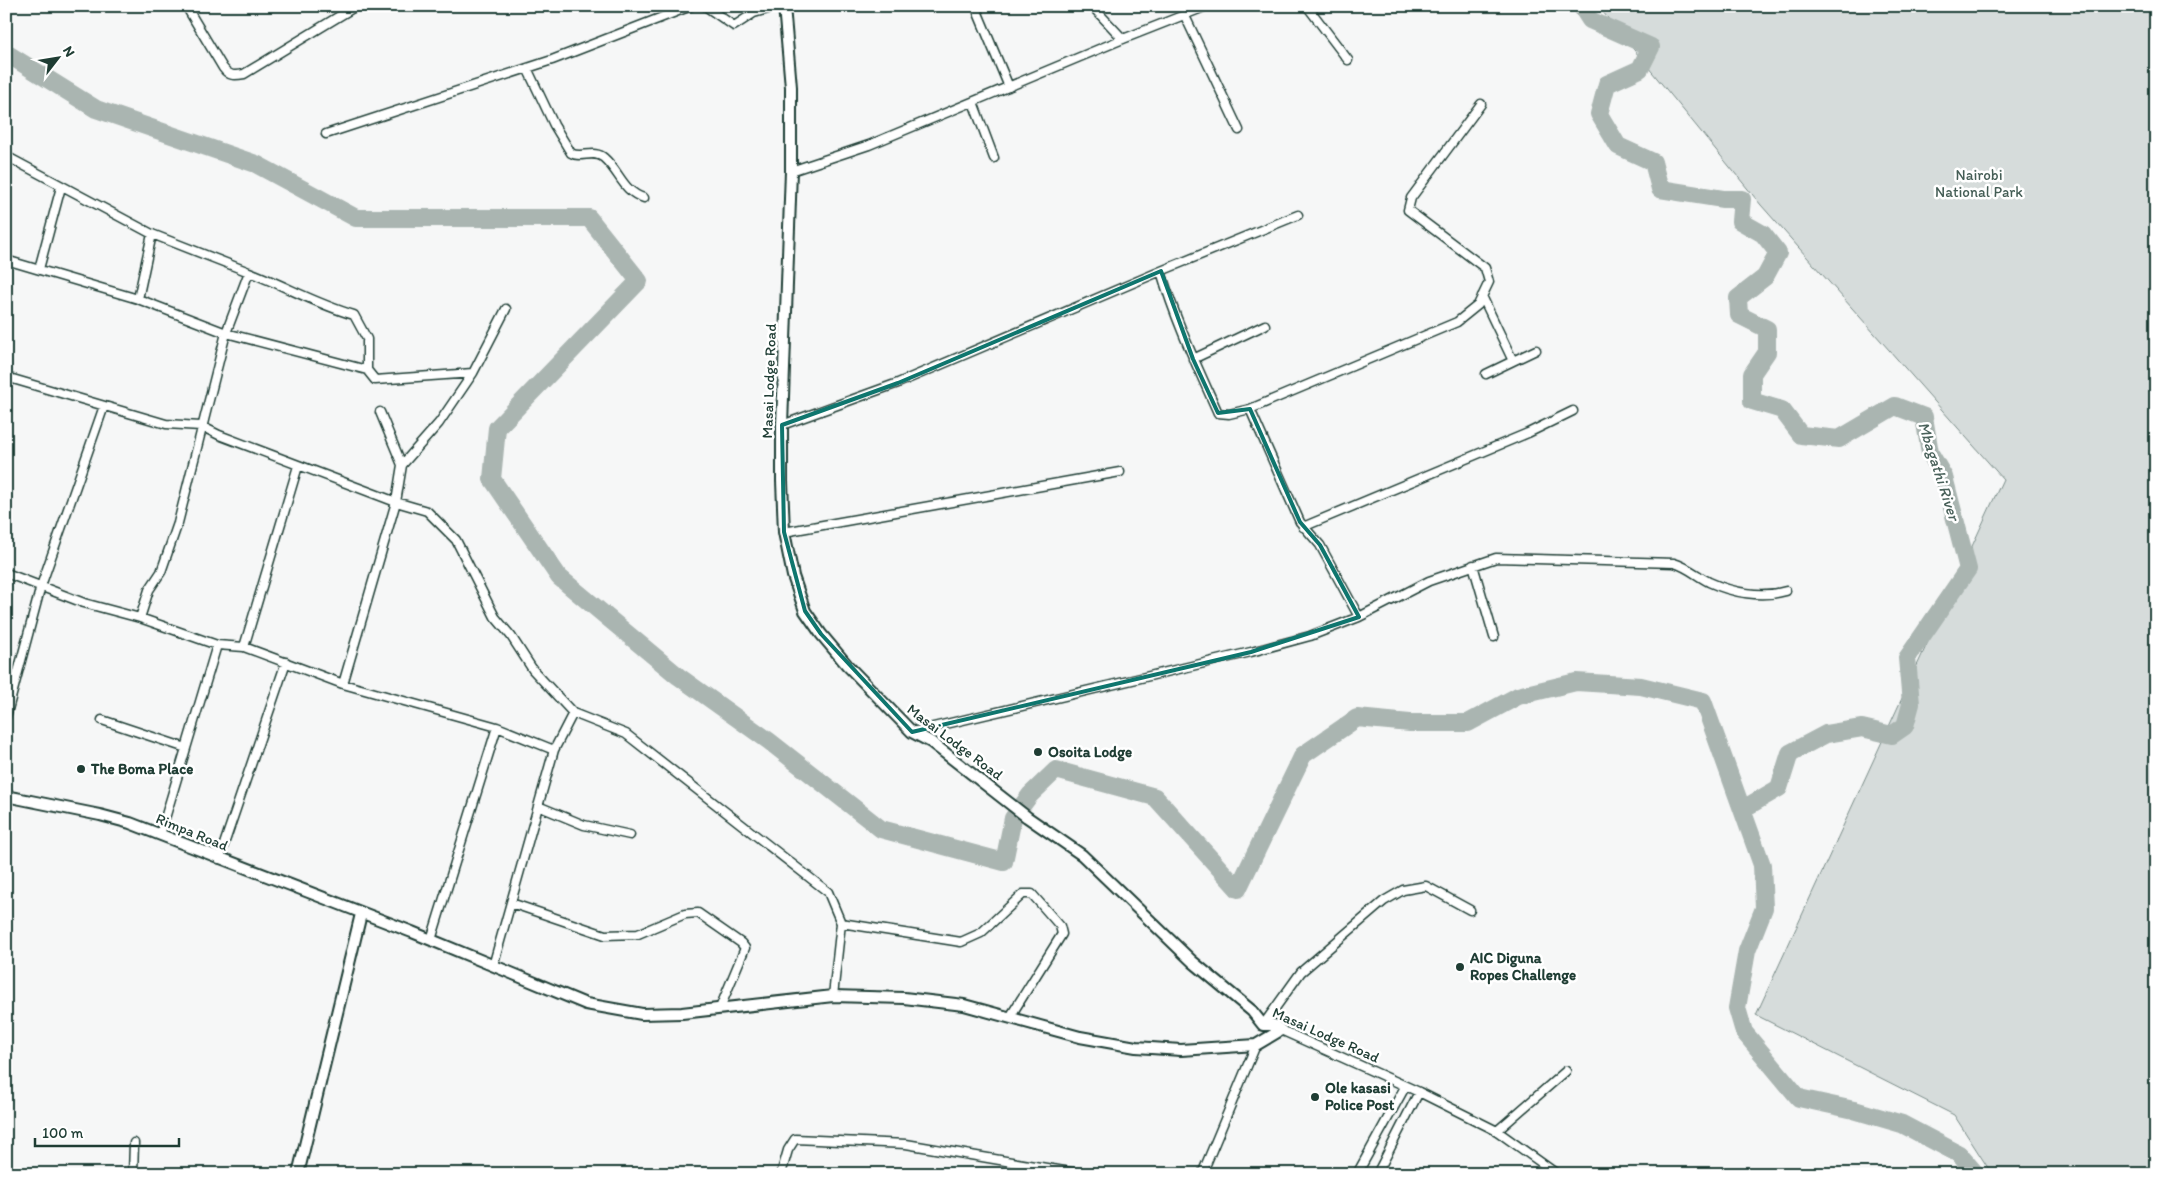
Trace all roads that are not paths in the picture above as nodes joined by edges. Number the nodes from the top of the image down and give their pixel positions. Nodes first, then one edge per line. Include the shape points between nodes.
1 (186, 6) edge
2 (356, 6) edge
3 (691, 6) edge
4 (705, 6) edge
5 (778, 6) edge
6 (784, 6) edge
7 (1092, 6) edge
8 (1207, 6) edge
9 (1306, 6) edge
10 (978, 13) dead end
11 (1185, 16) junction
12 (1123, 39) junction
13 (1348, 60) dead end
14 (527, 68) junction
15 (1009, 87) junction
16 (973, 102) junction
17 (1481, 104) dead end
18 (1240, 130) dead end
19 (326, 134) dead end
20 (6, 156) edge
21 (994, 158) dead end
22 (790, 171) junction
23 (61, 187) junction
24 (644, 198) dead end
25 (1298, 215) dead end
26 (152, 234) junction
27 (6, 260) edge
28 (39, 269) junction
29 (1161, 271) junction
30 (249, 272) junction
31 (1482, 296) junction
32 (138, 298) junction
33 (506, 309) dead end
34 (1265, 325) dead end
35 (226, 334) junction
36 (1536, 350) dead end
37 (1193, 359) junction
38 (1513, 361) junction
39 (367, 370) junction
40 (473, 372) junction
41 (1486, 374) dead end
42 (6, 377) edge
43 (104, 406) junction
44 (1250, 409) junction
45 (1573, 411) dead end
46 (380, 412) dead end
47 (782, 425) junction
48 (201, 426) junction
49 (402, 465) junction
50 (298, 466) junction
51 (1120, 472) dead end
52 (396, 502) junction
53 (1303, 527) junction
54 (784, 532) junction
55 (1473, 565) junction
56 (6, 573) edge
57 (41, 586) junction
58 (1786, 591) dead end
59 (1359, 617) junction
60 (140, 618) junction
61 (1494, 637) dead end
62 (217, 645) junction
63 (244, 647) junction
64 (286, 662) junction
65 (343, 684) junction
66 (572, 713) junction
67 (6, 718) edge
68 (102, 720) dead end
69 (497, 727) junction
70 (912, 732) junction
71 (186, 748) junction
72 (554, 750) junction
73 (6, 796) edge
74 (538, 806) junction
75 (160, 835) junction
76 (630, 835) dead end
77 (219, 859) junction
78 (511, 903) junction
79 (1470, 910) dead end
80 (361, 914) junction
81 (841, 923) junction
82 (431, 940) junction
83 (493, 966) junction
84 (833, 996) junction
85 (720, 1008) junction
86 (1010, 1018) junction
87 (1263, 1025) junction
88 (1281, 1030) junction
89 (1256, 1045) junction
90 (1566, 1071) dead end
91 (1405, 1087) junction
92 (1419, 1092) junction
93 (1497, 1131) junction
94 (134, 1143) dead end
95 (133, 1174) edge
96 (298, 1174) edge
97 (781, 1174) edge
98 (1082, 1174) edge
99 (1202, 1174) edge
100 (1357, 1174) edge
101 (1377, 1174) edge
102 (1557, 1174) edge

1 - 2 street via 222,68 234,76 244,74
3 - 14 street
4 - 5 street via 734,26 754,13
6 - 22 street, Masai Lodge Road via 791,88
7 - 12 street
8 - 11 street
9 - 13 street
10 - 15 street
11 - 12 street
11 - 18 street
12 - 15 street
14 - 19 street
14 - 24 street via 570,153 604,157 626,188
15 - 16 street
16 - 21 street
16 - 22 street via 869,145
17 - 31 street via 1411,198 1408,210 1485,268 1489,282
20 - 23 street
22 - 47 street, Masai Lodge Road
23 - 26 street
23 - 28 street
25 - 29 street
26 - 30 street
26 - 32 street
27 - 28 street
28 - 32 street
29 - 37 street
29 - 47 street via 898,383
30 - 35 street
30 - 39 street via 281,284 295,294 308,296 321,306 354,315 367,339
31 - 38 street
31 - 44 street via 1478,305 1457,322
32 - 35 street
33 - 40 street
34 - 37 street
35 - 39 street
35 - 48 street
36 - 38 street
37 - 44 street via 1218,412 1229,414
38 - 41 street
39 - 40 street via 375,380
40 - 49 street via 439,423
42 - 43 street
43 - 48 street via 166,424
43 - 57 street
44 - 53 street
45 - 53 street
46 - 49 street
47 - 54 street, Masai Lodge Road
48 - 50 street
48 - 60 street via 178,523
49 - 52 street
50 - 52 street
50 - 63 street
51 - 54 street
52 - 65 street
52 - 66 street via 427,511 456,540 496,618 533,670
53 - 59 street via 1320,545
54 - 70 street, Masai Lodge Road via 793,576 805,610 847,665
55 - 58 street via 1496,558 1674,563 1685,566 1709,582 1755,596
55 - 59 street via 1428,581
55 - 61 street
56 - 57 street
57 - 60 street via 97,607
57 - 67 street
59 - 70 street via 1310,636 1251,652
60 - 62 street
62 - 63 street
62 - 71 street
63 - 64 street
64 - 65 street
64 - 77 street
65 - 69 street
66 - 72 street
66 - 81 street via 626,734 765,842 828,892
68 - 71 street
69 - 72 street
69 - 82 street
70 - 87 street, Masai Lodge Road via 931,742 1027,817 1082,855 1162,933 1252,1011
71 - 75 street
72 - 74 street
73 - 75 street, Rimpa Road via 100,815
74 - 76 street via 584,825
74 - 78 street
75 - 77 street, Rimpa Road
77 - 80 street, Rimpa Road
78 - 83 street
78 - 85 street via 605,936 638,934 685,914 698,913 745,948
79 - 87 street via 1426,886 1403,890 1384,901 1301,972
80 - 82 street, Rimpa Road
80 - 96 street
81 - 84 street
81 - 86 street via 961,942 981,933 1023,894 1032,894 1060,926 1062,934
82 - 83 street, Rimpa Road
83 - 85 street, Rimpa Road via 586,1004 609,1009 642,1014
84 - 85 street, Rimpa Road
84 - 86 street, Rimpa Road via 904,998 964,1005
86 - 89 street, Rimpa Road via 1080,1038 1136,1047 1181,1050
87 - 88 street, Masai Lodge Road via 1274,1025
88 - 89 street
88 - 91 street, Masai Lodge Road
89 - 99 street
90 - 93 street
91 - 92 street, Masai Lodge Road
91 - 100 street
92 - 93 street, Masai Lodge Road
92 - 101 street
93 - 102 street, Masai Lodge Road
94 - 95 street
97 - 98 street via 795,1139 906,1144

